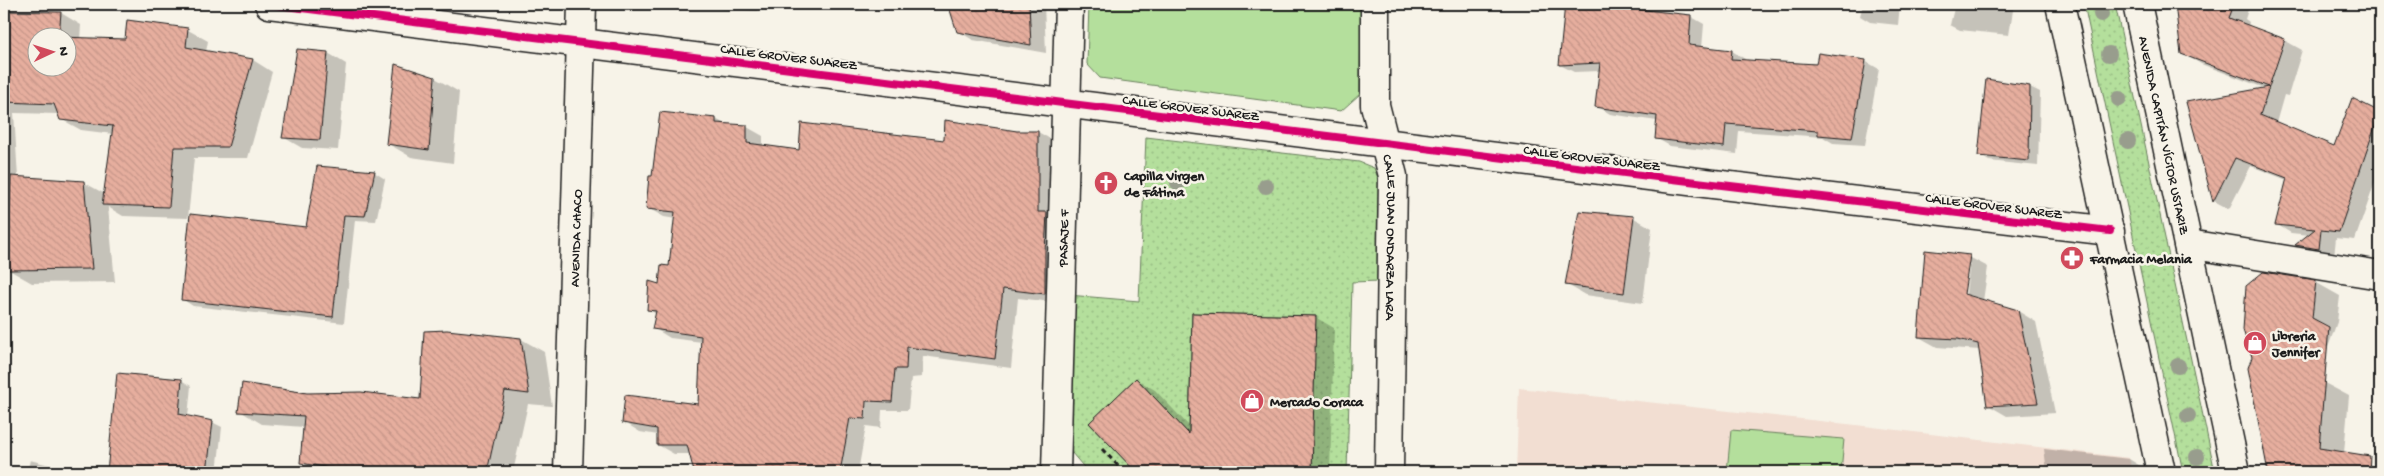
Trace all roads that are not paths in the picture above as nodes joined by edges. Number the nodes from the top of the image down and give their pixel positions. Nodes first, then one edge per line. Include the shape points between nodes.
1 (269, 4) edge
2 (582, 4) edge
3 (1069, 4) edge
4 (1375, 4) edge
5 (2060, 4) edge
6 (2137, 4) edge
7 (582, 42) junction
8 (1066, 104) junction
9 (1383, 143) junction
10 (2110, 231) junction
11 (2188, 244) junction
12 (2380, 275) edge
13 (568, 472) edge
14 (1056, 472) edge
15 (1389, 472) edge
16 (2161, 472) edge
17 (2236, 472) edge

1 - 7 street, CALLE GROVER SUAREZ
2 - 7 street, AVENIDA CHACO
3 - 8 street, PASAJE F
4 - 9 street, CALLE JUAN ONDARZA LARA via 1375,105
5 - 10 street
6 - 11 street, AVENIDA CAPITÁN VÍCTOR USTARIZ
7 - 8 street, CALLE GROVER SUAREZ
7 - 13 street, AVENIDA CHACO
8 - 9 street, CALLE GROVER SUAREZ
8 - 14 street, PASAJE F
9 - 10 street, CALLE GROVER SUAREZ
9 - 15 street, CALLE JUAN ONDARZA LARA via 1393,176
10 - 16 street
11 - 12 street
11 - 17 street, AVENIDA CAPITÁN VÍCTOR USTARIZ

